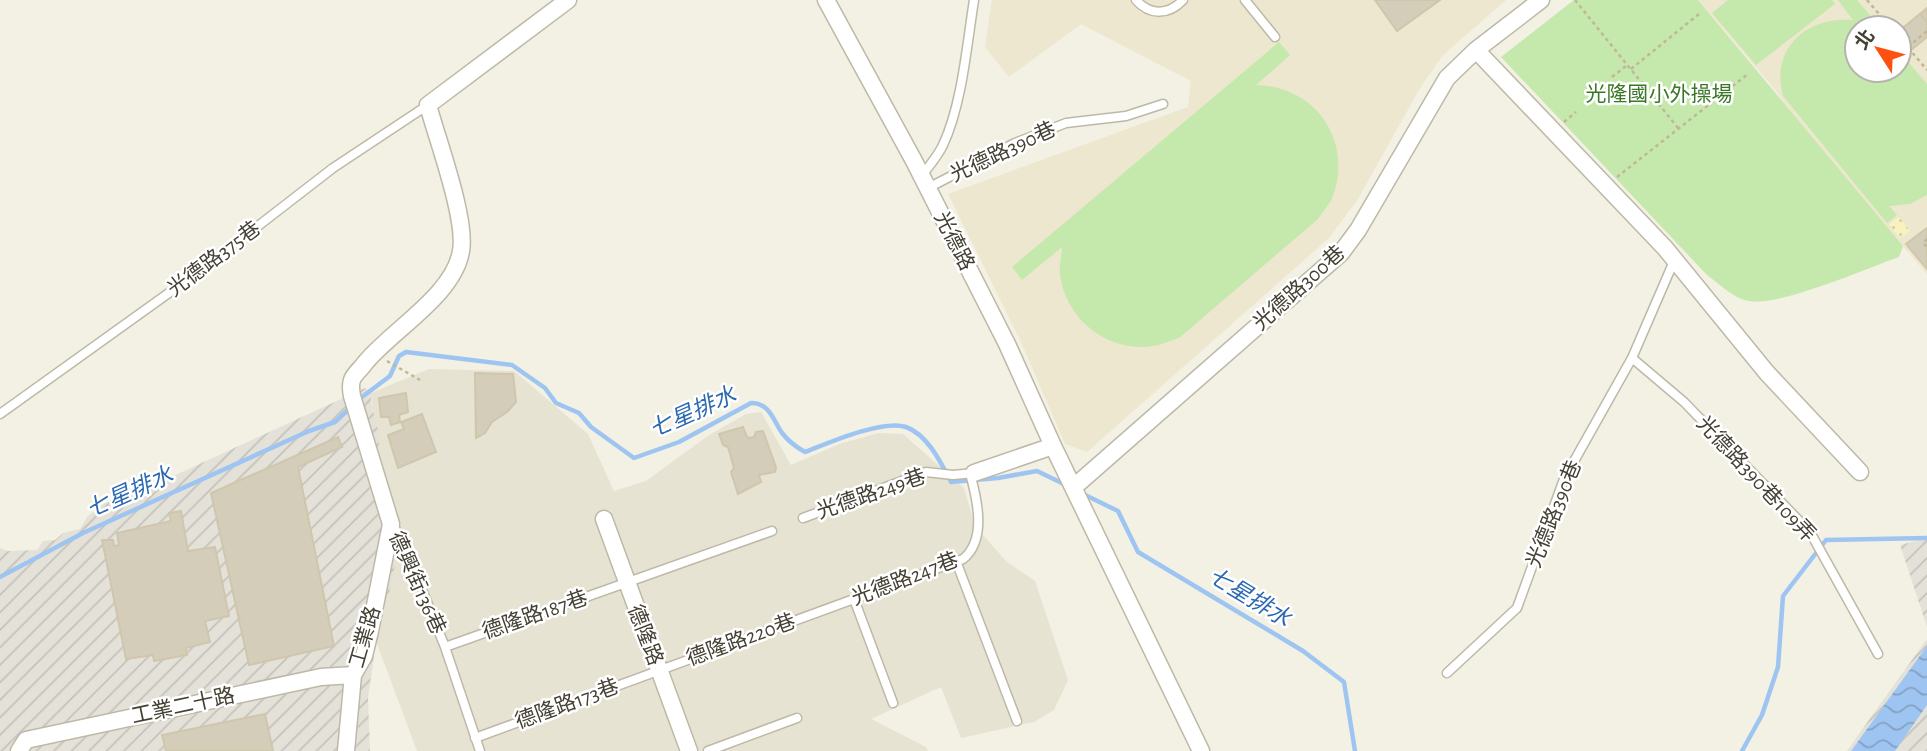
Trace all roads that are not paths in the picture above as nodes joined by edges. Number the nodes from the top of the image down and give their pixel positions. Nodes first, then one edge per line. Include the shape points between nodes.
1 (568, 0) edge
2 (826, 0) edge
3 (974, 0) edge
4 (1136, 0) edge
5 (1183, 0) edge
6 (1245, 0) edge
7 (1541, 0) edge
8 (1275, 37) dead end
9 (1476, 50) junction
10 (1163, 104) dead end
11 (428, 105) junction
12 (924, 183) junction
13 (1674, 261) junction
14 (1632, 358) junction
15 (0, 414) edge
16 (1053, 446) junction
17 (1860, 472) dead end
18 (973, 475) junction
19 (1074, 487) junction
20 (803, 518) dead end
21 (604, 519) dead end
22 (391, 524) junction
23 (772, 531) dead end
24 (956, 561) junction
25 (626, 584) junction
26 (854, 599) junction
27 (823, 610) joint
28 (444, 647) junction
29 (1878, 654) dead end
30 (658, 670) junction
31 (1447, 673) dead end
32 (354, 675) junction
33 (893, 703) dead end
34 (797, 718) dead end
35 (1017, 721) dead end
36 (475, 738) junction
37 (19, 751) edge
38 (346, 751) edge
39 (480, 751) edge
40 (689, 751) edge
41 (708, 751) edge
42 (1201, 751) edge

1 - 11 street, 光德路375巷
2 - 12 street, 光德路
3 - 12 lane via 951,122
4 - 5 lane via 1155,12 1174,9
6 - 8 lane
7 - 9 street, 光德路300巷
9 - 13 street
9 - 19 street, 光德路300巷 via 1447,78 1341,253
10 - 12 lane, 光德路390巷 via 1126,116 1066,123
11 - 15 lane, 光德路375巷 via 334,168
11 - 22 street, 德興街136巷 via 461,224 460,257 431,299 376,351 351,387
12 - 16 street, 光德路 via 1007,344
13 - 14 lane, 光德路390巷
13 - 17 street via 1767,373
14 - 29 lane, 光德路390巷109弄 via 1684,402 1810,532
14 - 31 lane, 光德路390巷 via 1564,479 1517,608
16 - 18 street
16 - 19 street, 光德路
18 - 20 lane, 光德路249巷 via 926,472
18 - 24 lane, 光德路247巷 via 978,528 968,555
19 - 42 street, 光德路
21 - 25 street, 德隆路
22 - 28 lane, 德興街136巷 via 401,537
22 - 32 street, 工業路 via 364,656
23 - 25 lane, 德隆路187巷
24 - 26 lane, 光德路247巷
24 - 35 lane
25 - 28 lane, 德隆路187巷
25 - 30 street, 德隆路
26 - 27 lane, 光德路247巷
26 - 33 lane
27 - 30 lane, 德隆路220巷
28 - 36 lane, 德興街136巷
30 - 36 lane, 德隆路173巷
30 - 40 street, 德隆路
32 - 37 street, 工業二十路 via 321,677 83,727 26,740
32 - 38 street, 工業路
34 - 41 lane
36 - 39 lane, 德興街136巷

